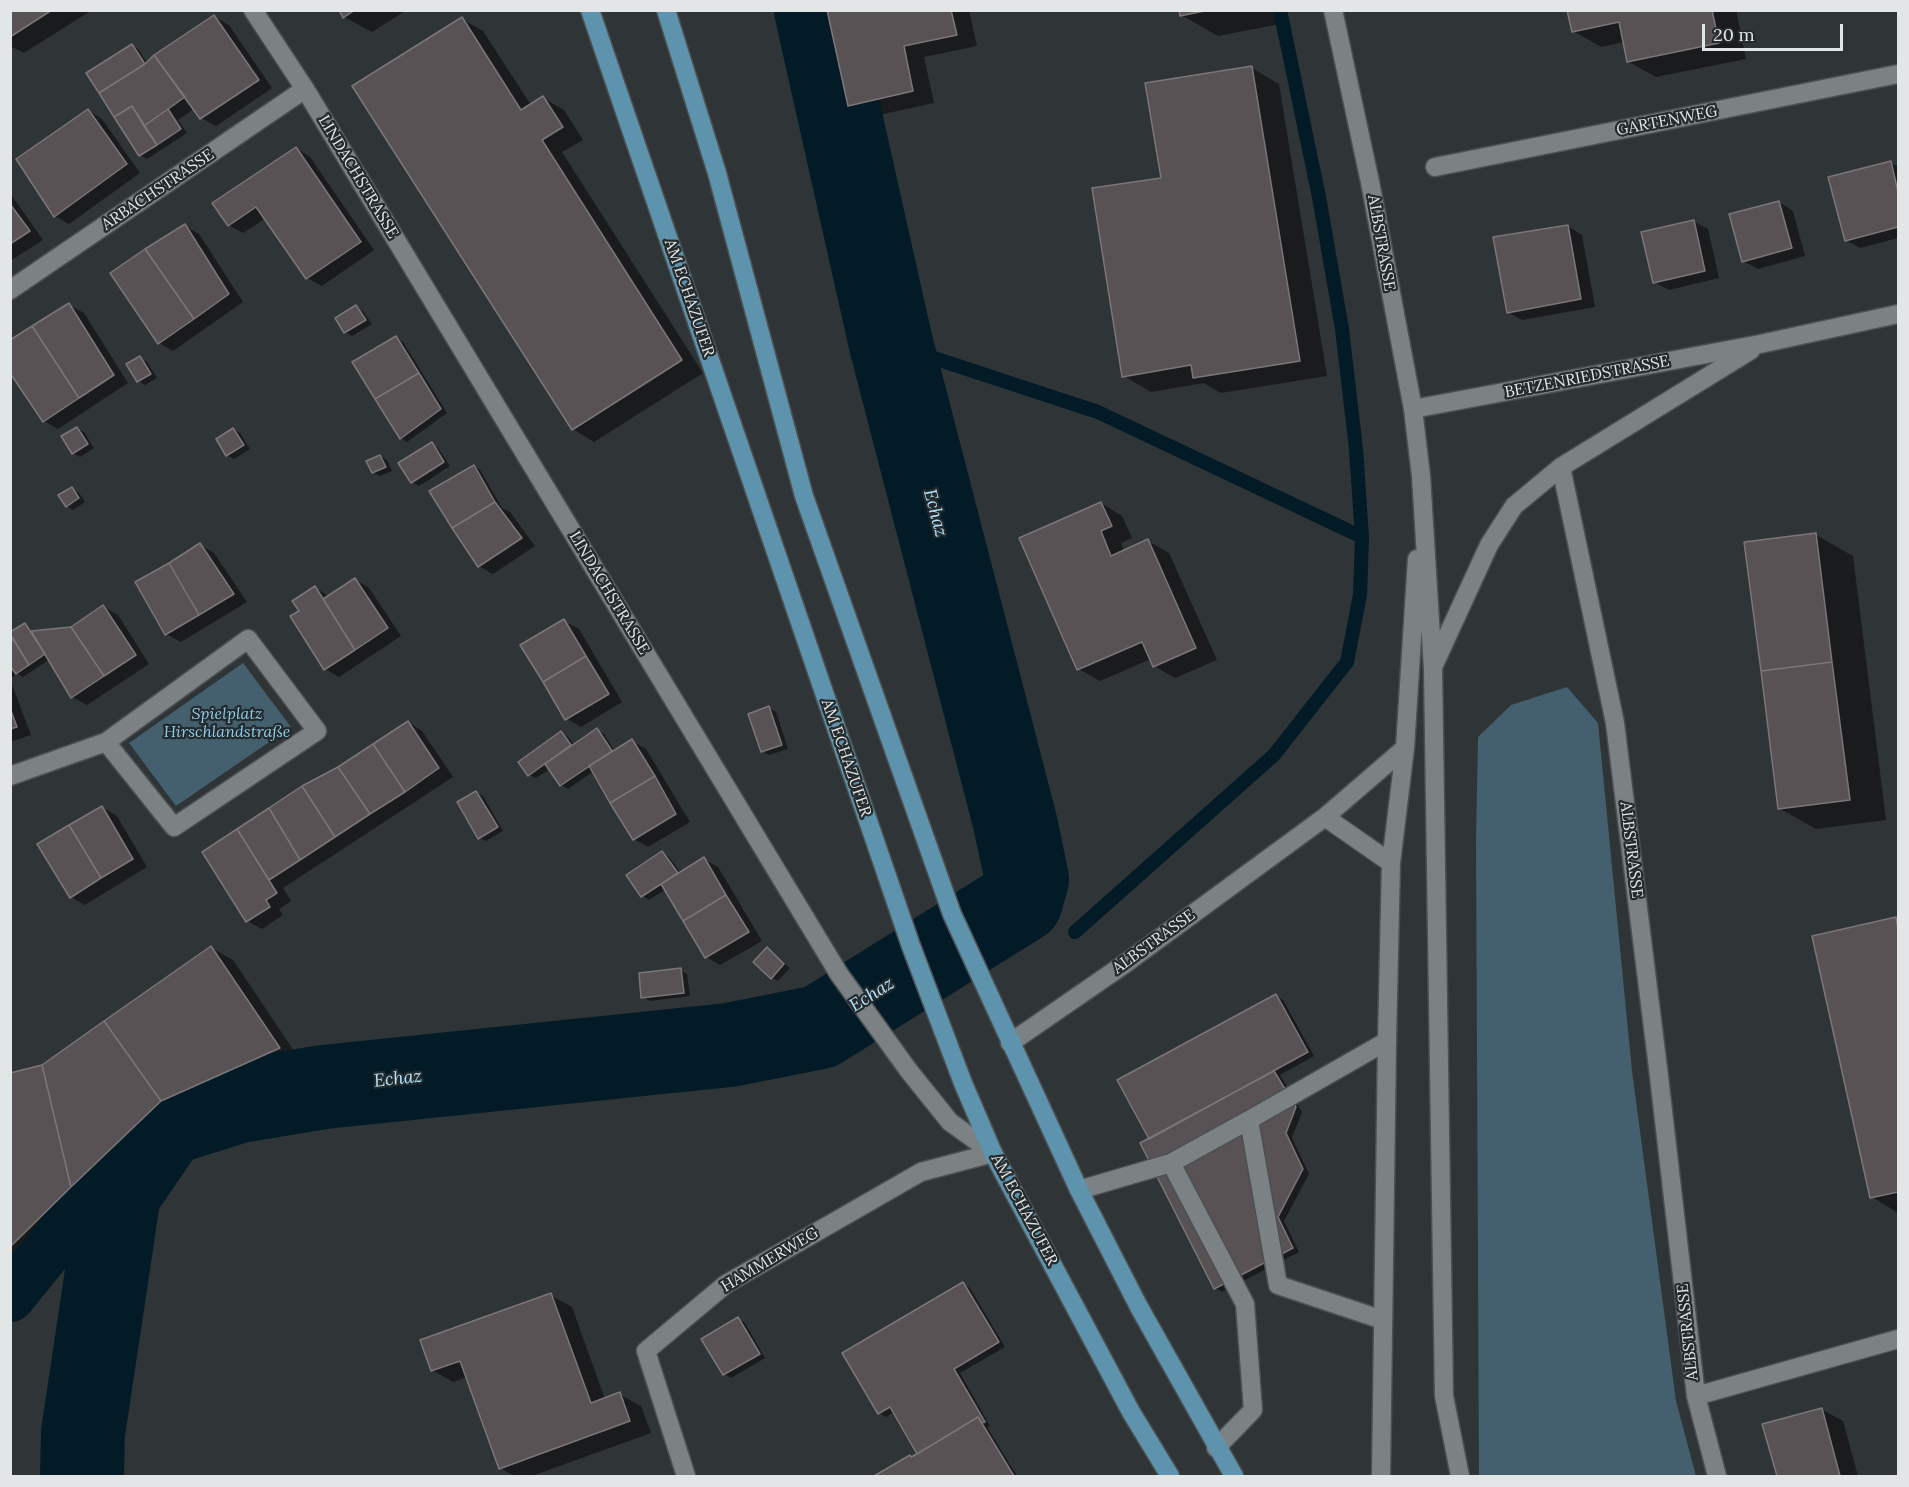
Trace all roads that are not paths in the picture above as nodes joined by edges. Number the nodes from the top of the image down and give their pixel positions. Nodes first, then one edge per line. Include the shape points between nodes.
1 (253, 10) edge
2 (590, 10) edge
3 (666, 10) edge
4 (1333, 10) edge
5 (1899, 74) edge
6 (304, 89) junction
7 (1435, 167) dead end
8 (10, 291) edge
9 (1899, 314) edge
10 (1760, 344) junction
11 (1413, 409) junction
12 (1561, 467) junction
13 (1422, 476) junction
14 (1433, 669) junction
15 (106, 742) junction
16 (1405, 748) junction
17 (10, 776) edge
18 (1325, 817) junction
19 (1391, 863) junction
20 (1386, 1041) junction
21 (1010, 1043) junction
22 (1249, 1120) junction
23 (993, 1153) junction
24 (1171, 1163) junction
25 (1079, 1190) junction
26 (1383, 1320) junction
27 (1899, 1340) edge
28 (1696, 1396) junction
29 (1216, 1448) junction
30 (686, 1476) edge
31 (1170, 1476) edge
32 (1234, 1476) edge
33 (1381, 1476) edge
34 (1460, 1476) edge
35 (1717, 1476) edge

1 - 6 street, LINDACHSTRASSE
2 - 23 main road, AM ECHAZUFER via 911,946
3 - 21 main road via 717,173 804,496 952,914
4 - 11 street, ALBSTRASSE
5 - 7 street, GARTENWEG
6 - 8 street, ARBACHSTRASSE
6 - 23 street, LINDACHSTRASSE via 839,974 950,1122
9 - 10 street, BETZENRIEDSTRASSE
10 - 11 street, BETZENRIEDSTRASSE
10 - 12 street, BETZENRIEDSTRASSE
11 - 13 street, ALBSTRASSE
12 - 14 street, ALBSTRASSE via 1514,506 1490,545
12 - 28 street, ALBSTRASSE via 1615,723
13 - 14 street, ALBSTRASSE
13 - 16 street, ALBSTRASSE
14 - 34 street, ALBSTRASSE via 1444,1396
15 - 15 street via 248,639 317,730 174,828
15 - 17 street
16 - 18 street, ALBSTRASSE
16 - 19 street, ALBSTRASSE
18 - 19 street
18 - 21 street, ALBSTRASSE
19 - 20 street, ALBSTRASSE
20 - 22 street
20 - 26 street, ALBSTRASSE
21 - 25 main road
22 - 24 street
22 - 26 street via 1278,1285
23 - 30 street, HAMMERWEG via 921,1172 726,1284 646,1351
23 - 31 main road, AM ECHAZUFER via 1131,1412
24 - 25 street
24 - 29 street via 1245,1304 1253,1410
25 - 29 main road
26 - 33 street, ALBSTRASSE
27 - 28 street
28 - 35 street, ALBSTRASSE
29 - 32 main road

